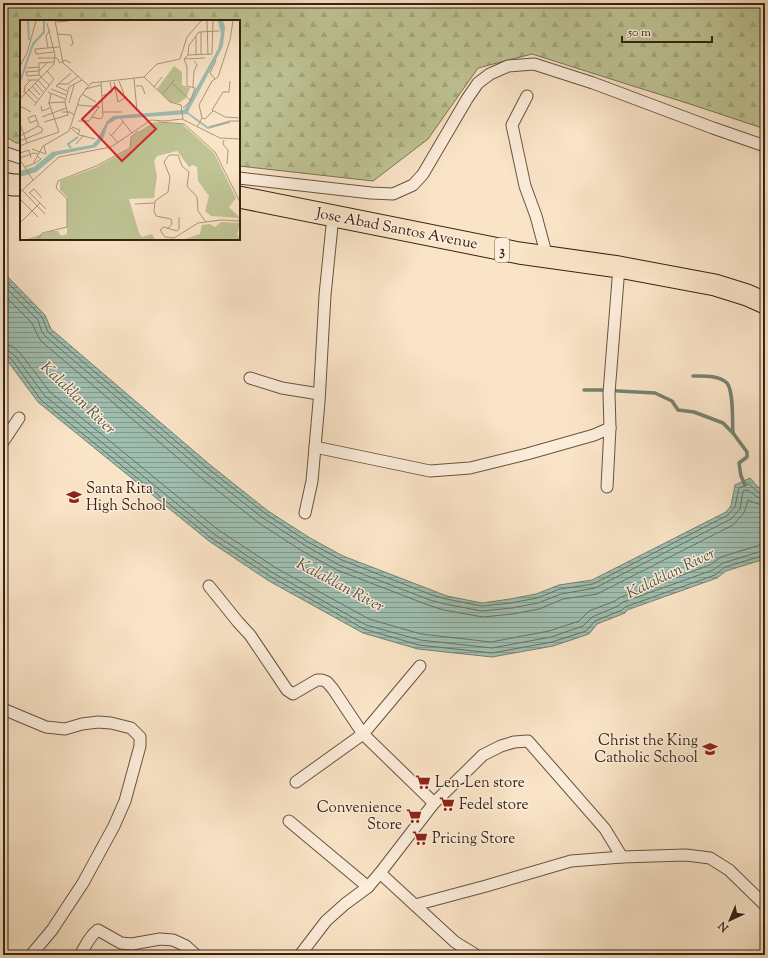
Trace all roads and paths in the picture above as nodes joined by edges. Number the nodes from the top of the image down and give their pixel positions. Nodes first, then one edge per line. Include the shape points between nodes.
1 (527, 96) dead end
2 (765, 146) edge
3 (3, 152) edge
4 (20, 158) edge
5 (240, 178) edge
6 (3, 183) edge
7 (20, 185) edge
8 (240, 197) edge
9 (333, 216) junction
10 (547, 257) junction
11 (619, 267) junction
12 (765, 303) edge
13 (250, 378) dead end
14 (319, 394) junction
15 (18, 418) dead end
16 (610, 428) junction
17 (3, 442) edge
18 (315, 447) junction
19 (607, 487) dead end
20 (305, 513) dead end
21 (209, 586) dead end
22 (420, 666) dead end
23 (3, 709) edge
24 (363, 734) junction
25 (296, 782) dead end
26 (434, 803) junction
27 (289, 821) dead end
28 (622, 857) junction
29 (380, 873) junction
30 (368, 887) junction
31 (415, 905) junction
32 (765, 905) edge
33 (31, 955) edge
34 (80, 955) edge
35 (196, 955) edge
36 (300, 955) edge
37 (476, 955) edge

1 - 10 street via 512,125 525,186
2 - 5 street via 534,64 508,66 478,83 423,174 413,185 393,194
3 - 4 street
6 - 7 highway
8 - 9 highway, Jose Abad Santos Avenue / 3
9 - 10 highway, Jose Abad Santos Avenue / 3
9 - 14 street
10 - 11 highway, Jose Abad Santos Avenue / 3
11 - 12 highway, Jose Abad Santos Avenue / 3 via 715,285
11 - 16 street via 609,393
13 - 14 street via 282,388
14 - 18 street
15 - 17 street
16 - 18 street via 594,435 470,468 430,471
16 - 19 street
18 - 20 street via 312,481
21 - 24 street via 250,635 287,690 293,694 317,680 327,682
22 - 24 street
23 - 33 street via 46,727 65,729 82,724 111,722 131,728 140,737 140,746 125,801 114,826 83,883 52,930
24 - 25 street
24 - 26 street
26 - 28 street via 483,755 501,746 528,741 605,829
26 - 29 street
27 - 30 street
28 - 31 street via 571,861
28 - 32 street via 686,855 710,858 729,870
29 - 30 street
29 - 31 street
30 - 36 street via 326,921
31 - 37 street via 455,942
34 - 35 street via 98,930 121,943 173,940 186,946

